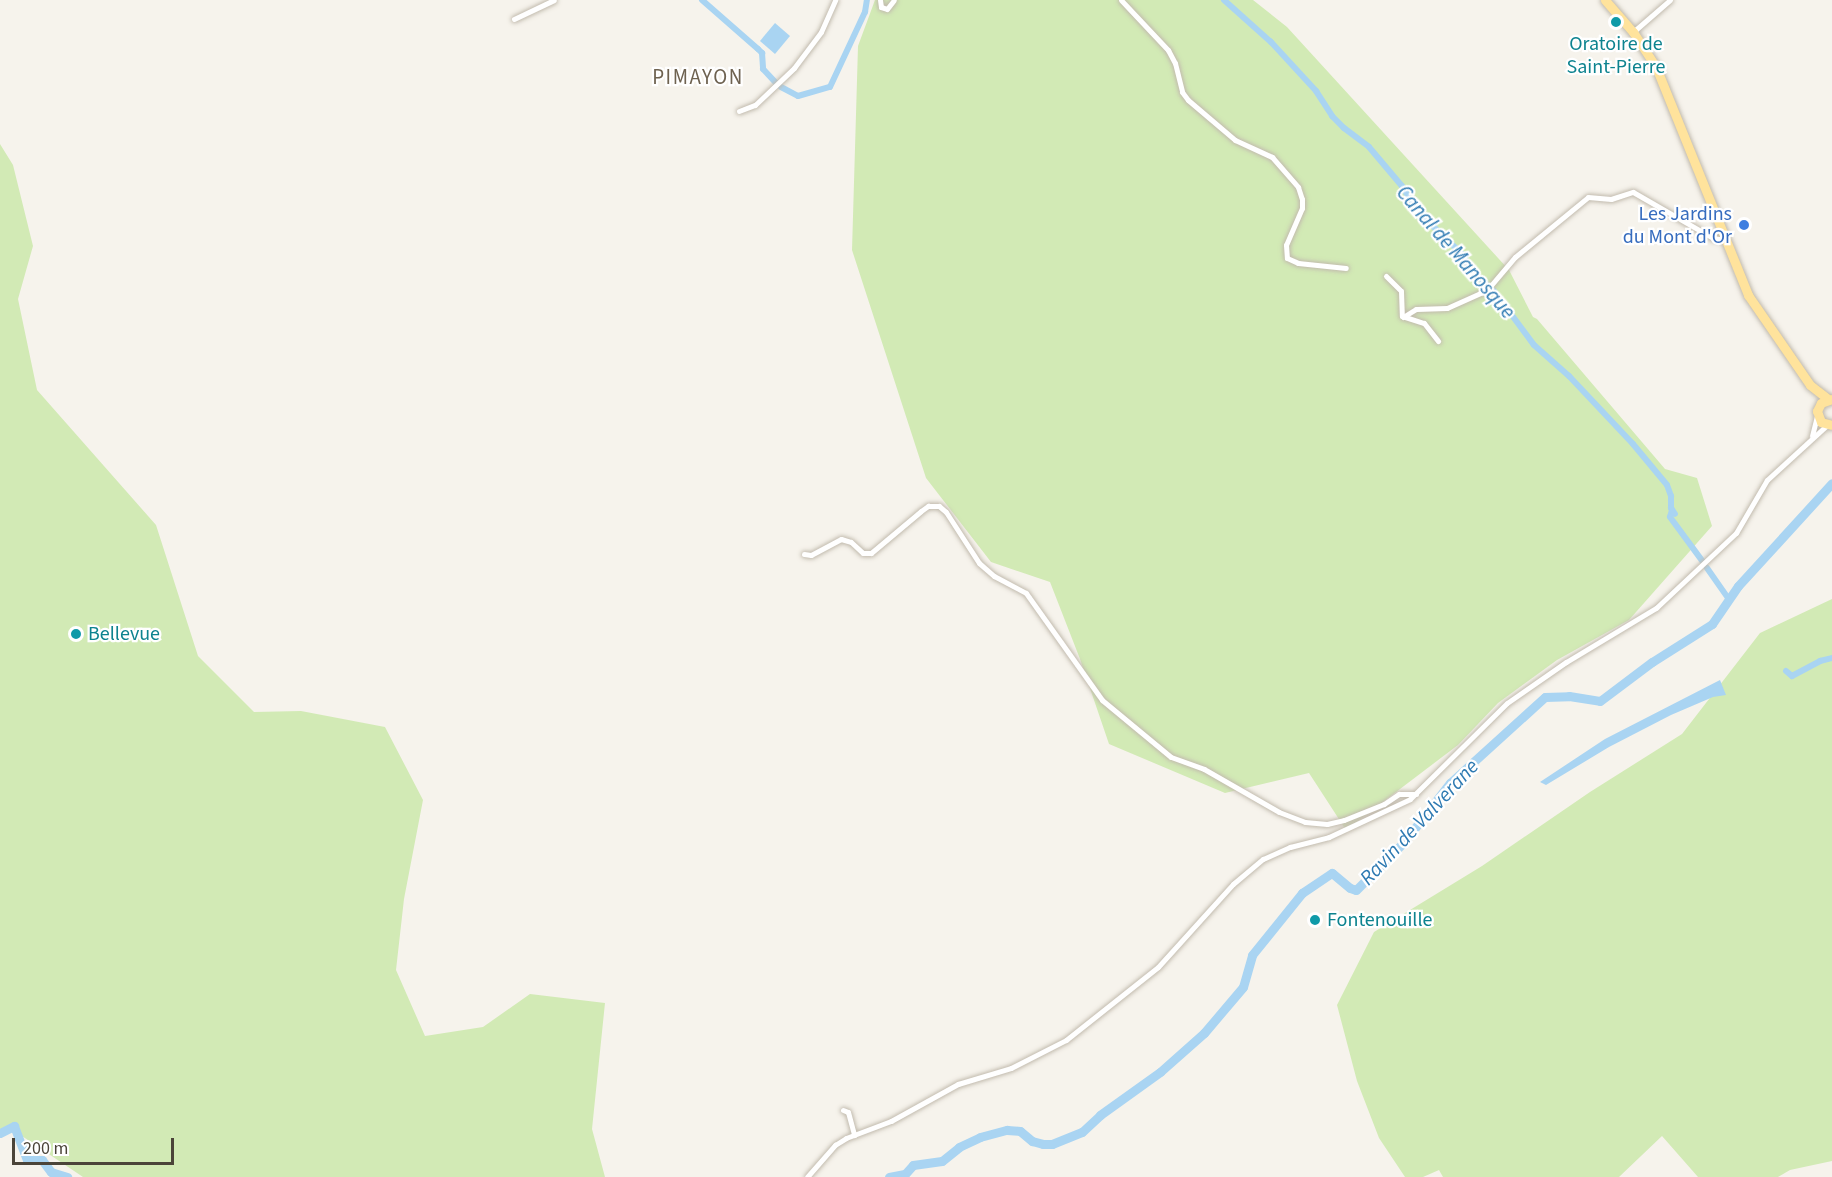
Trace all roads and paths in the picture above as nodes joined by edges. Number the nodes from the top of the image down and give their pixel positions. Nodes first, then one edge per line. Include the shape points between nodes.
1 (554, 0) edge
2 (835, 0) edge
3 (880, 0) edge
4 (894, 0) edge
5 (1121, 0) edge
6 (1605, 0) edge
7 (1671, 0) edge
8 (516, 18) dead end
9 (1634, 32) junction
10 (739, 111) dead end
11 (1725, 240) junction
12 (1346, 268) dead end
13 (1386, 276) dead end
14 (1403, 317) junction
15 (1438, 340) dead end
16 (1810, 385) junction
17 (1830, 399) edge
18 (1818, 411) junction
19 (1830, 425) edge
20 (1811, 438) junction
21 (804, 554) dead end
22 (1416, 794) junction
23 (843, 1110) dead end
24 (854, 1135) junction
25 (807, 1177) edge

1 - 8 street
2 - 10 street via 821,32 794,68 755,105
3 - 4 street via 881,7 886,9
5 - 12 street via 1172,55 1188,100 1235,140 1272,157 1298,188 1302,208 1286,245 1287,258 1298,263
6 - 9 main road
7 - 9 street
9 - 11 main road via 1667,89
11 - 14 street via 1713,238 1633,192 1611,200 1588,197 1515,258 1489,288 1447,308 1416,309
11 - 16 main road via 1752,302
13 - 14 street via 1401,291
14 - 15 street via 1424,322
16 - 17 main road
16 - 18 main road
17 - 18 main road
18 - 19 main road
18 - 20 street
19 - 20 street
20 - 22 street via 1765,483 1736,533 1666,600 1507,703
21 - 22 street via 812,555 841,539 863,553 871,553 928,506 939,506 980,563 994,576 1026,592 1102,700 1171,757 1204,769 1279,813 1305,822 1327,824 1344,820 1402,793
22 - 24 street via 1359,824 1263,860 1233,884 1158,967 1066,1040 1003,1072 958,1084 891,1121
23 - 24 street via 848,1112
24 - 25 street via 835,1145

